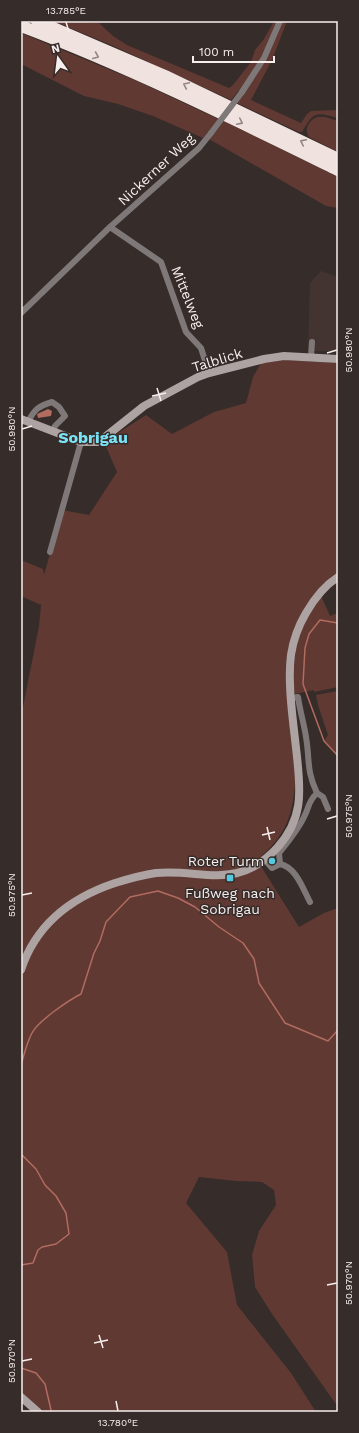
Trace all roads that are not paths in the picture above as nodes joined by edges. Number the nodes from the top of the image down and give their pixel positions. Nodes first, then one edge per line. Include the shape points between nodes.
1 (37, 21) edge
2 (280, 21) edge
3 (21, 26) edge
4 (338, 159) edge
5 (338, 170) edge
6 (110, 227) junction
7 (21, 313) edge
8 (312, 342) dead end
9 (310, 357) junction
10 (338, 359) edge
11 (209, 373) junction
12 (24, 421) edge
13 (53, 432) junction
14 (81, 442) junction
15 (50, 552) dead end
16 (338, 577) edge
17 (292, 698) junction
18 (317, 793) junction
19 (328, 809) dead end
20 (264, 859) junction
21 (280, 864) junction
22 (310, 902) dead end
23 (21, 970) edge
24 (21, 1397) edge
25 (38, 1412) edge

4 -> 1 highway via 165,76
2 - 6 street, Nickerner Weg, bridge via 264,58 242,92 199,148
3 -> 5 highway via 158,84
6 - 7 street, Nickerner Weg
6 - 11 street, Mittelweg via 161,262 186,332 201,348
8 - 9 street
9 - 10 main road, Talblick
9 - 11 main road, Talblick via 284,356 264,359
11 - 14 main road, Talblick via 144,406 97,442
12 - 13 main road
12 - 13 street via 42,405 52,402 65,416
13 - 14 main road
14 - 15 street
16 - 17 main road via 318,595 296,634 290,659
17 - 18 street via 298,697 308,767
17 - 20 main road via 300,787 299,806 291,828 277,848
18 - 19 street via 323,797
18 - 21 street via 310,800 300,824 279,853
20 - 21 street via 272,868
20 - 23 main road via 249,870 237,874 156,873 127,879 90,893 57,914 43,928 32,943
21 - 22 street via 293,872
24 - 25 main road

